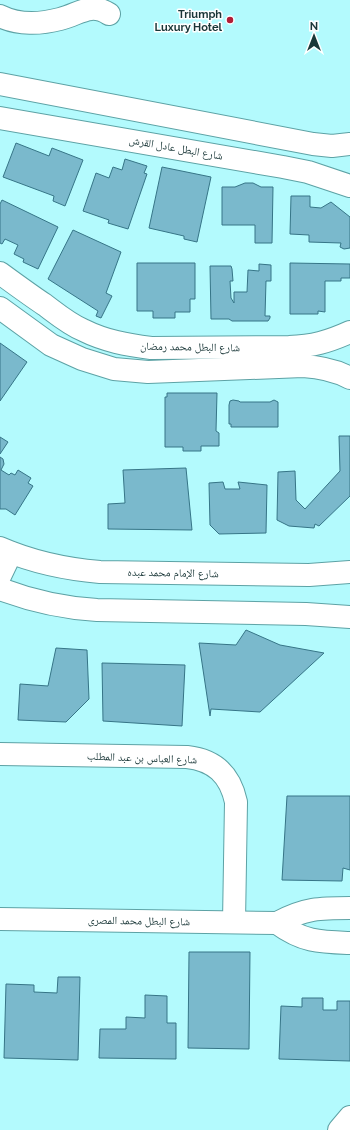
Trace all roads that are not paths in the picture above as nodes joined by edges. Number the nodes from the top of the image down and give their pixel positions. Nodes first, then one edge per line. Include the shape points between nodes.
1 (0, 16) edge
2 (0, 29) edge
3 (0, 84) edge
4 (0, 118) edge
5 (312, 144) junction
6 (350, 144) edge
7 (308, 172) junction
8 (350, 186) edge
9 (0, 273) edge
10 (0, 308) edge
11 (350, 332) edge
12 (350, 378) edge
13 (6, 550) edge
14 (350, 572) edge
15 (0, 576) edge
16 (0, 589) edge
17 (350, 617) edge
18 (0, 754) edge
19 (340, 908) edge
20 (0, 920) edge
21 (234, 922) junction
22 (277, 923) junction
23 (350, 943) edge
24 (350, 1117) edge
25 (339, 1130) edge

1 - 2 street via 36,23 61,19 92,8 104,11 106,18 80,20 58,31 39,34 20,34
3 - 5 street
4 - 7 street, شارع البطل عادل القرش
5 - 6 street
5 - 7 street
7 - 8 street, شارع البطل عادل القرش
9 - 11 street, شارع البطل محمد رمضان via 78,328 99,337 134,346 305,346 336,339
10 - 12 street, شارع البطل محمد رمضان via 66,353 114,369 148,372 303,366 331,370
13 - 14 street, شارع الإمام محمد عبده via 55,566 100,572 308,575
13 - 15 street
16 - 17 street via 34,601 76,609
18 - 21 street, شارع العباس بن عبد المطلب via 187,757 213,765 223,773 231,785 236,802
19 - 22 street, شارع البطل محمد المصرى via 303,912
20 - 21 street, شارع البطل محمد المصرى
21 - 22 street, شارع البطل محمد المصرى
22 - 23 street via 296,935 316,941
24 - 25 street

